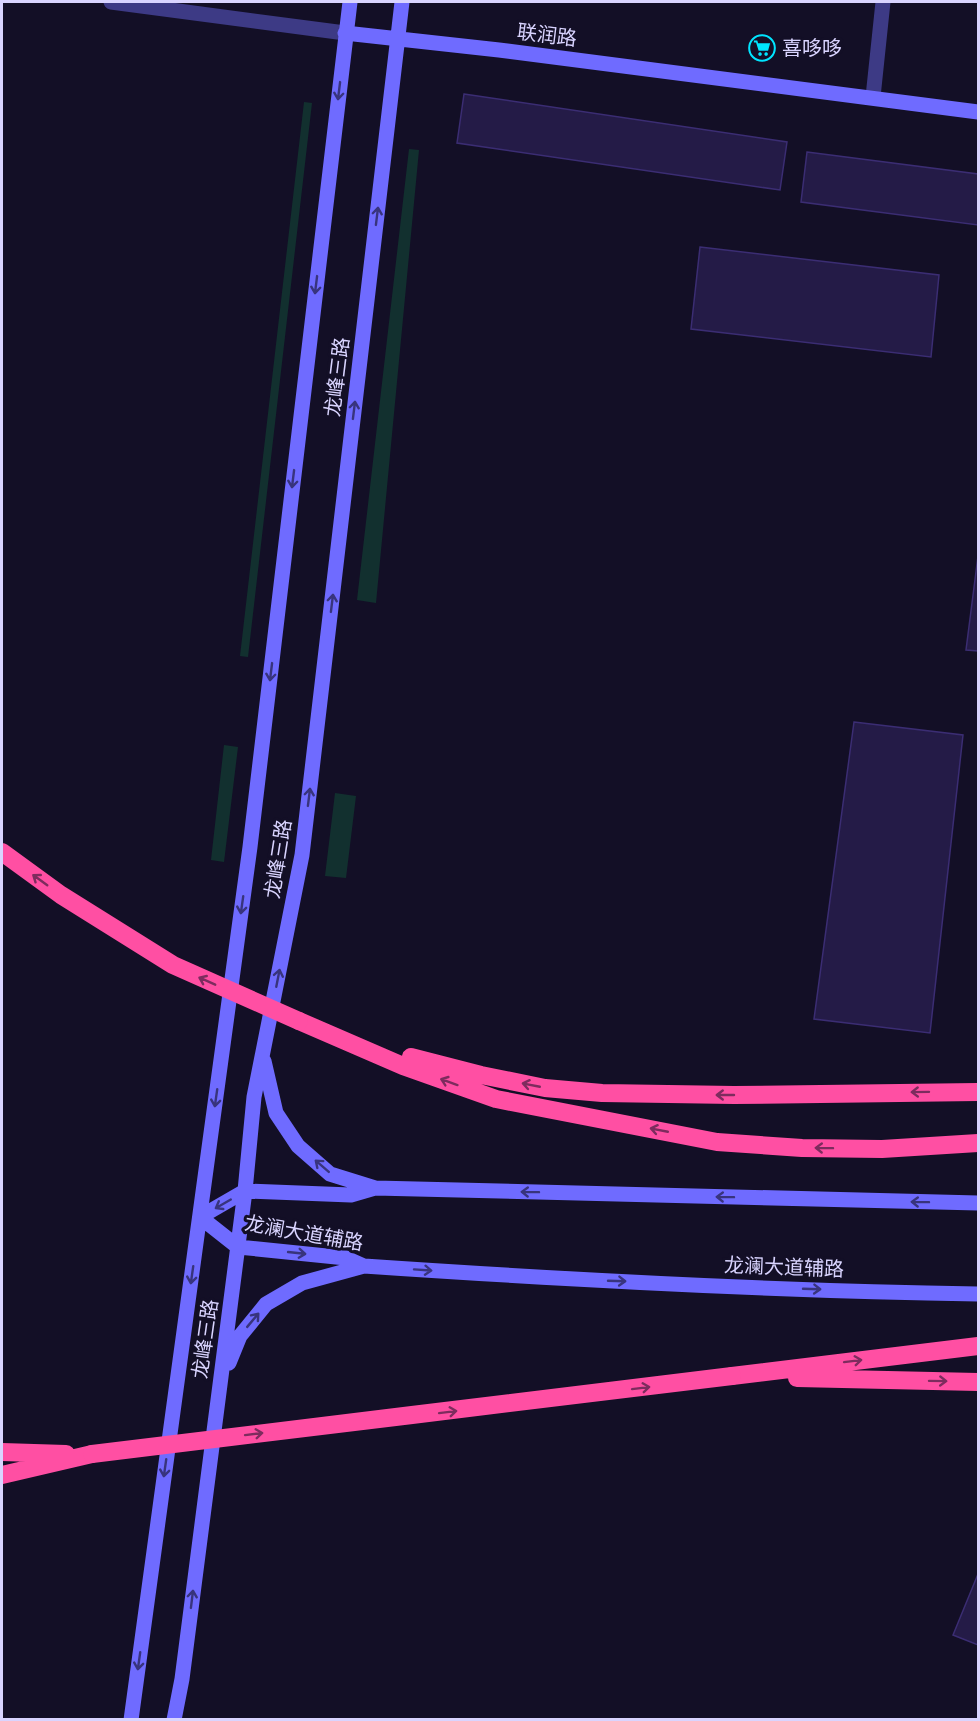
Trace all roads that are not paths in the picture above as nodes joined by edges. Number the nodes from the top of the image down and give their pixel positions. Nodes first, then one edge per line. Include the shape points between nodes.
1 (111, 2) edge
2 (350, 2) edge
3 (402, 2) edge
4 (883, 2) edge
5 (345, 33) junction
6 (398, 40) junction
7 (873, 97) junction
8 (978, 112) edge
9 (2, 852) edge
10 (299, 1021) junction
11 (263, 1056) junction
12 (978, 1092) edge
13 (978, 1143) edge
14 (375, 1188) junction
15 (245, 1191) junction
16 (978, 1203) edge
17 (200, 1217) junction
18 (238, 1247) junction
19 (364, 1266) junction
20 (978, 1294) edge
21 (978, 1346) edge
22 (732, 1376) junction
23 (978, 1382) edge
24 (219, 1391) junction
25 (2, 1452) edge
26 (92, 1454) junction
27 (2, 1475) edge
28 (131, 1719) edge
29 (174, 1719) edge

1 - 5 street, 联润路
2 - 5 main road, 龙峰三路
3 - 6 main road, 龙峰三路
4 - 7 street
5 - 6 main road, 联润路
5 -> 17 main road, 龙峰三路 via 252,835
6 - 7 main road, 联润路
11 -> 6 main road, 龙峰三路 via 302,855
7 - 8 main road, 联润路
10 -> 9 highway, bridge via 173,965 61,896
12 -> 10 highway via 666,1095 545,1088 422,1061
13 -> 10 highway via 882,1149 717,1142 496,1099 403,1066
14 -> 11 main road via 330,1174 298,1146 276,1113
11 - 15 main road, 龙峰三路 via 254,1097
14 - 15 main road, 龙澜大道辅路 via 351,1195
16 -> 14 main road, 龙澜大道辅路
15 -> 17 main road, 龙澜大道辅路
15 - 18 main road, 龙峰三路
17 - 18 main road, 龙澜大道辅路
17 -> 28 main road, 龙峰三路
18 -> 19 main road, 龙澜大道辅路 via 346,1258
18 - 24 main road, 龙峰三路
19 -> 20 main road, 龙澜大道辅路 via 500,1276
24 -> 19 main road via 240,1336 266,1304 302,1283
22 -> 21 highway
22 -> 23 highway
26 -> 22 highway, bridge
29 -> 24 main road, 龙峰三路
25 - 26 highway
26 - 27 highway

